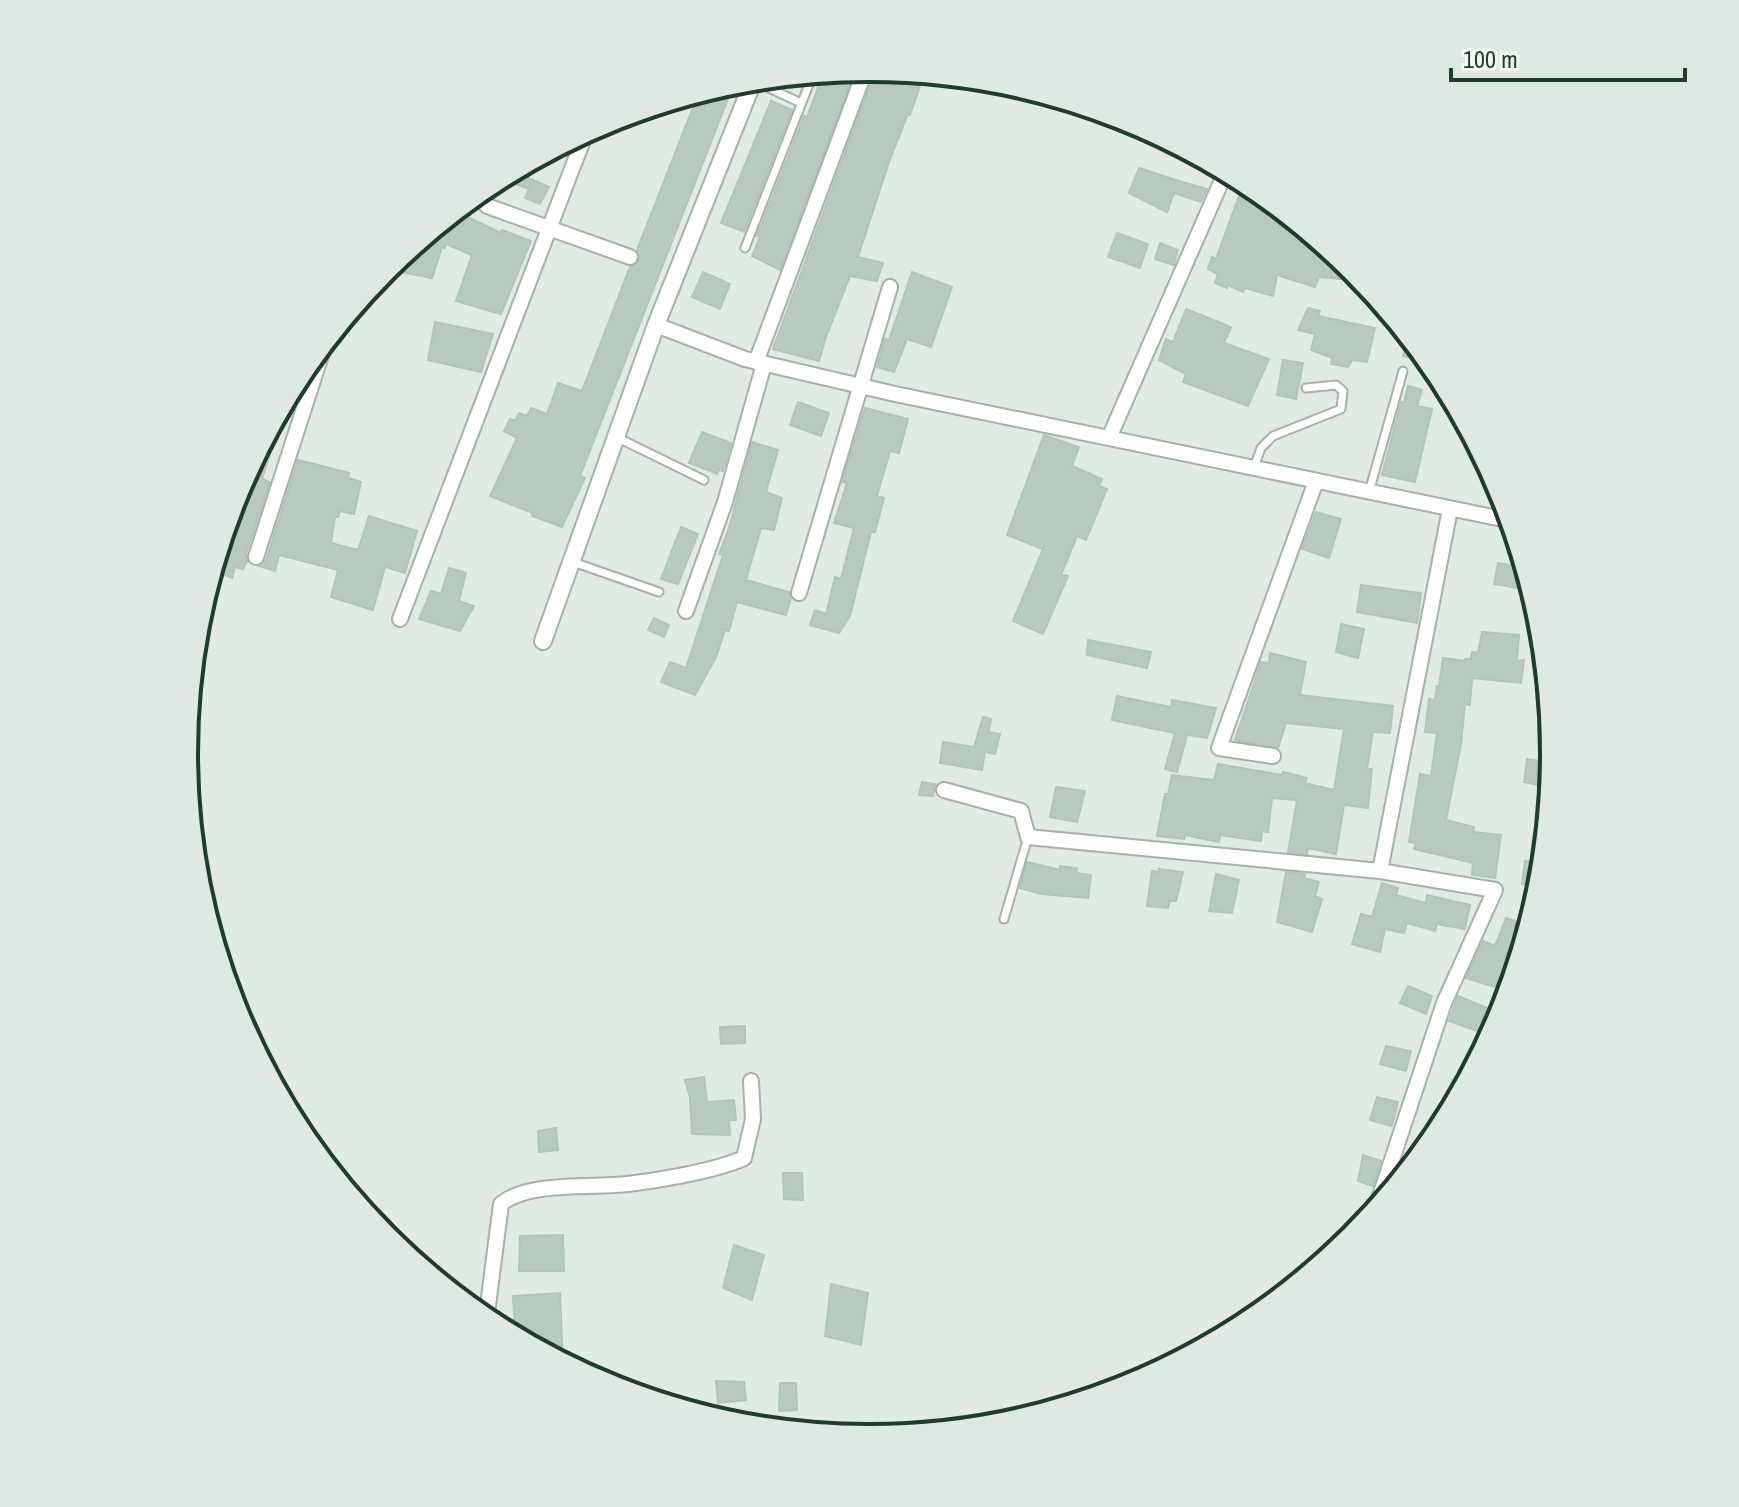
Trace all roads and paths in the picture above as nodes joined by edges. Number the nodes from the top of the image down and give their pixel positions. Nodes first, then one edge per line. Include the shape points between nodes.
1 (861, 82) edge
2 (808, 85) edge
3 (773, 89) edge
4 (749, 93) edge
5 (801, 103) junction
6 (580, 148) edge
7 (1221, 182) edge
8 (487, 206) dead end
9 (549, 227) junction
10 (745, 248) dead end
11 (630, 257) dead end
12 (890, 287) dead end
13 (656, 325) junction
14 (760, 363) junction
15 (1403, 371) dead end
16 (315, 375) edge
17 (859, 386) junction
18 (1306, 388) dead end
19 (614, 436) junction
20 (1109, 438) junction
21 (1254, 467) junction
22 (704, 480) dead end
23 (1316, 481) junction
24 (1369, 492) junction
25 (1450, 509) junction
26 (1498, 518) edge
27 (256, 557) dead end
28 (571, 561) junction
29 (659, 592) dead end
30 (799, 593) dead end
31 (686, 611) dead end
32 (400, 619) dead end
33 (543, 641) dead end
34 (1273, 756) dead end
35 (944, 790) dead end
36 (1028, 837) junction
37 (1380, 871) junction
38 (1004, 919) dead end
39 (751, 1081) dead end
40 (1384, 1184) edge
41 (488, 1306) edge

1 - 14 street
2 - 5 lane
3 - 5 lane
4 - 13 street
5 - 10 lane
6 - 9 street
7 - 20 street
8 - 9 street
9 - 11 street
9 - 32 street
12 - 17 street
13 - 14 street
13 - 19 street
14 - 17 street
14 - 31 street via 725,502
15 - 24 lane
16 - 27 street
17 - 20 street
17 - 30 street
18 - 21 lane via 1336,385 1343,391 1341,409 1273,436
19 - 22 lane
19 - 28 street
20 - 21 street
21 - 23 street
23 - 24 street
23 - 34 street via 1219,748
24 - 25 street
25 - 26 street
25 - 37 street
28 - 29 lane
28 - 33 street
35 - 36 street via 1021,811
36 - 37 street
36 - 38 lane
37 - 40 street via 1495,890 1444,1003
39 - 41 street via 753,1119 744,1158 727,1166 626,1184 521,1192 501,1204

